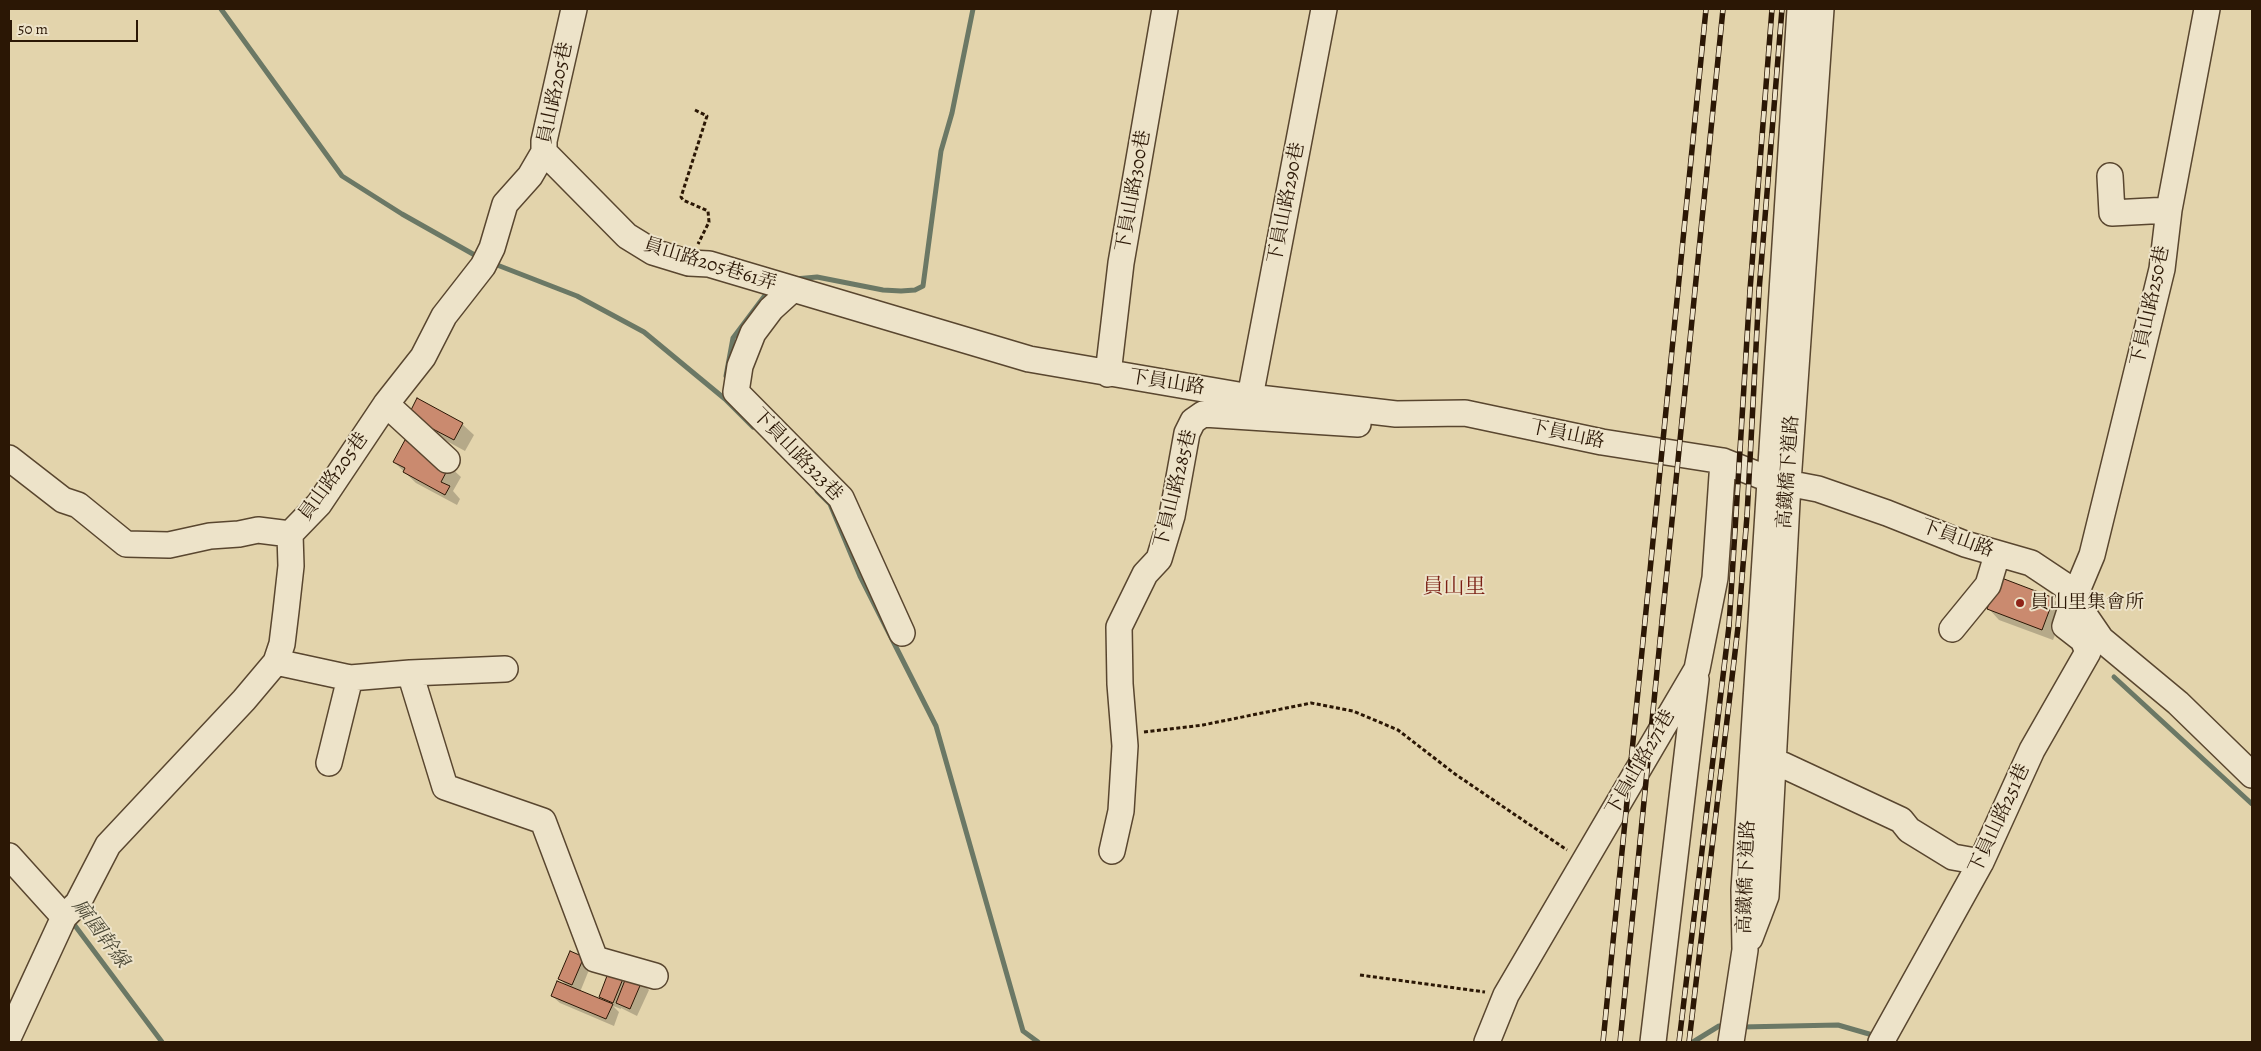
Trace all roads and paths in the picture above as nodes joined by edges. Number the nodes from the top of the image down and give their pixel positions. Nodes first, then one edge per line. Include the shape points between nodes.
1 (574, 9) edge
2 (1165, 9) edge
3 (1324, 9) edge
4 (1800, 9) edge
5 (1821, 9) edge
6 (2207, 9) edge
7 (695, 110) dead end
8 (544, 152) junction
9 (2110, 176) dead end
10 (2169, 210) junction
11 (688, 263) junction
12 (792, 289) junction
13 (1108, 374) junction
14 (1250, 397) junction
15 (386, 404) junction
16 (1464, 413) junction
17 (9, 458) edge
18 (446, 460) dead end
19 (1723, 461) junction
20 (1780, 481) junction
21 (290, 534) junction
22 (1997, 555) junction
23 (2074, 598) junction
24 (1952, 629) dead end
25 (902, 633) dead end
26 (276, 662) junction
27 (505, 669) dead end
28 (1697, 669) junction
29 (410, 673) junction
30 (350, 678) junction
31 (1124, 734) junction
32 (329, 763) dead end
33 (1783, 765) dead end
34 (2252, 774) edge
35 (1112, 851) dead end
36 (9, 856) edge
37 (1584, 861) junction
38 (1981, 862) junction
39 (71, 910) junction
40 (1360, 975) dead end
41 (655, 976) dead end
42 (1506, 995) junction
43 (1886, 1033) edge
44 (9, 1036) edge
45 (1653, 1040) edge
46 (1486, 1042) edge
47 (1731, 1042) edge

1 - 8 street, 員山路205巷
2 - 13 street, 下員山路300巷 via 1121,263
3 - 14 street, 下員山路290巷
4 - 20 street, 高鐵橋下道路
5 - 20 street, 高鐵橋下道路
6 - 10 street, 下員山路250巷
7 - 11 path via 707,116 681,197 708,211 709,222
8 - 11 street, 員山路205巷61弄 via 637,244
8 - 15 street, 員山路205巷 via 530,176 506,204 488,257 444,316 423,357
9 - 10 street via 2112,212
10 - 23 street, 下員山路250巷 via 2158,288 2092,556
11 - 12 street, 員山路205巷61弄 via 709,264
12 - 13 street, 下員山路 via 1029,359
12 - 25 street, 下員山路323巷 via 753,333 740,366 736,392 841,498
13 - 14 street, 下員山路
14 - 16 street, 下員山路 via 1396,414
15 - 18 street
15 - 21 street, 員山路205巷 via 318,504
16 - 19 street, 下員山路 via 1602,442
16 - 31 street, 下員山路285巷 via 1426,428 1203,414 1193,421 1187,433 1172,516 1159,559 1145,574 1119,627
17 - 21 street via 63,500 85,510 126,544 169,545 258,530
19 - 20 street, 下員山路
19 - 28 street, 下員山路271巷 via 1715,578
20 - 22 street, 下員山路 via 1818,489
20 - 47 street, 高鐵橋下道路 via 1766,896 1745,950
21 - 26 street, 員山路205巷 via 291,566 282,644
22 - 23 street, 下員山路 via 2031,563 2064,585
22 - 24 street via 1988,585
23 - 34 street, 下員山路 via 2100,638 2178,703
23 - 38 street, 下員山路251巷 via 2065,626 2083,640 2088,652 2032,750
26 - 30 street
26 - 39 street, 員山路205巷 via 108,845
27 - 29 street
28 - 37 street, 下員山路271巷
28 - 45 street
29 - 30 street
29 - 41 street via 445,787 543,821 595,959
30 - 32 street
31 - 35 street, 下員山路285巷 via 1121,811
31 - 37 path via 1203,725 1311,702 1353,711 1398,730 1455,774
33 - 38 street via 1901,820 1910,830 1953,857
36 - 39 street
37 - 42 street, 下員山路271巷
38 - 43 street, 下員山路251巷
39 - 44 street, 員山路205巷
40 - 42 path
42 - 46 street, 下員山路271巷

